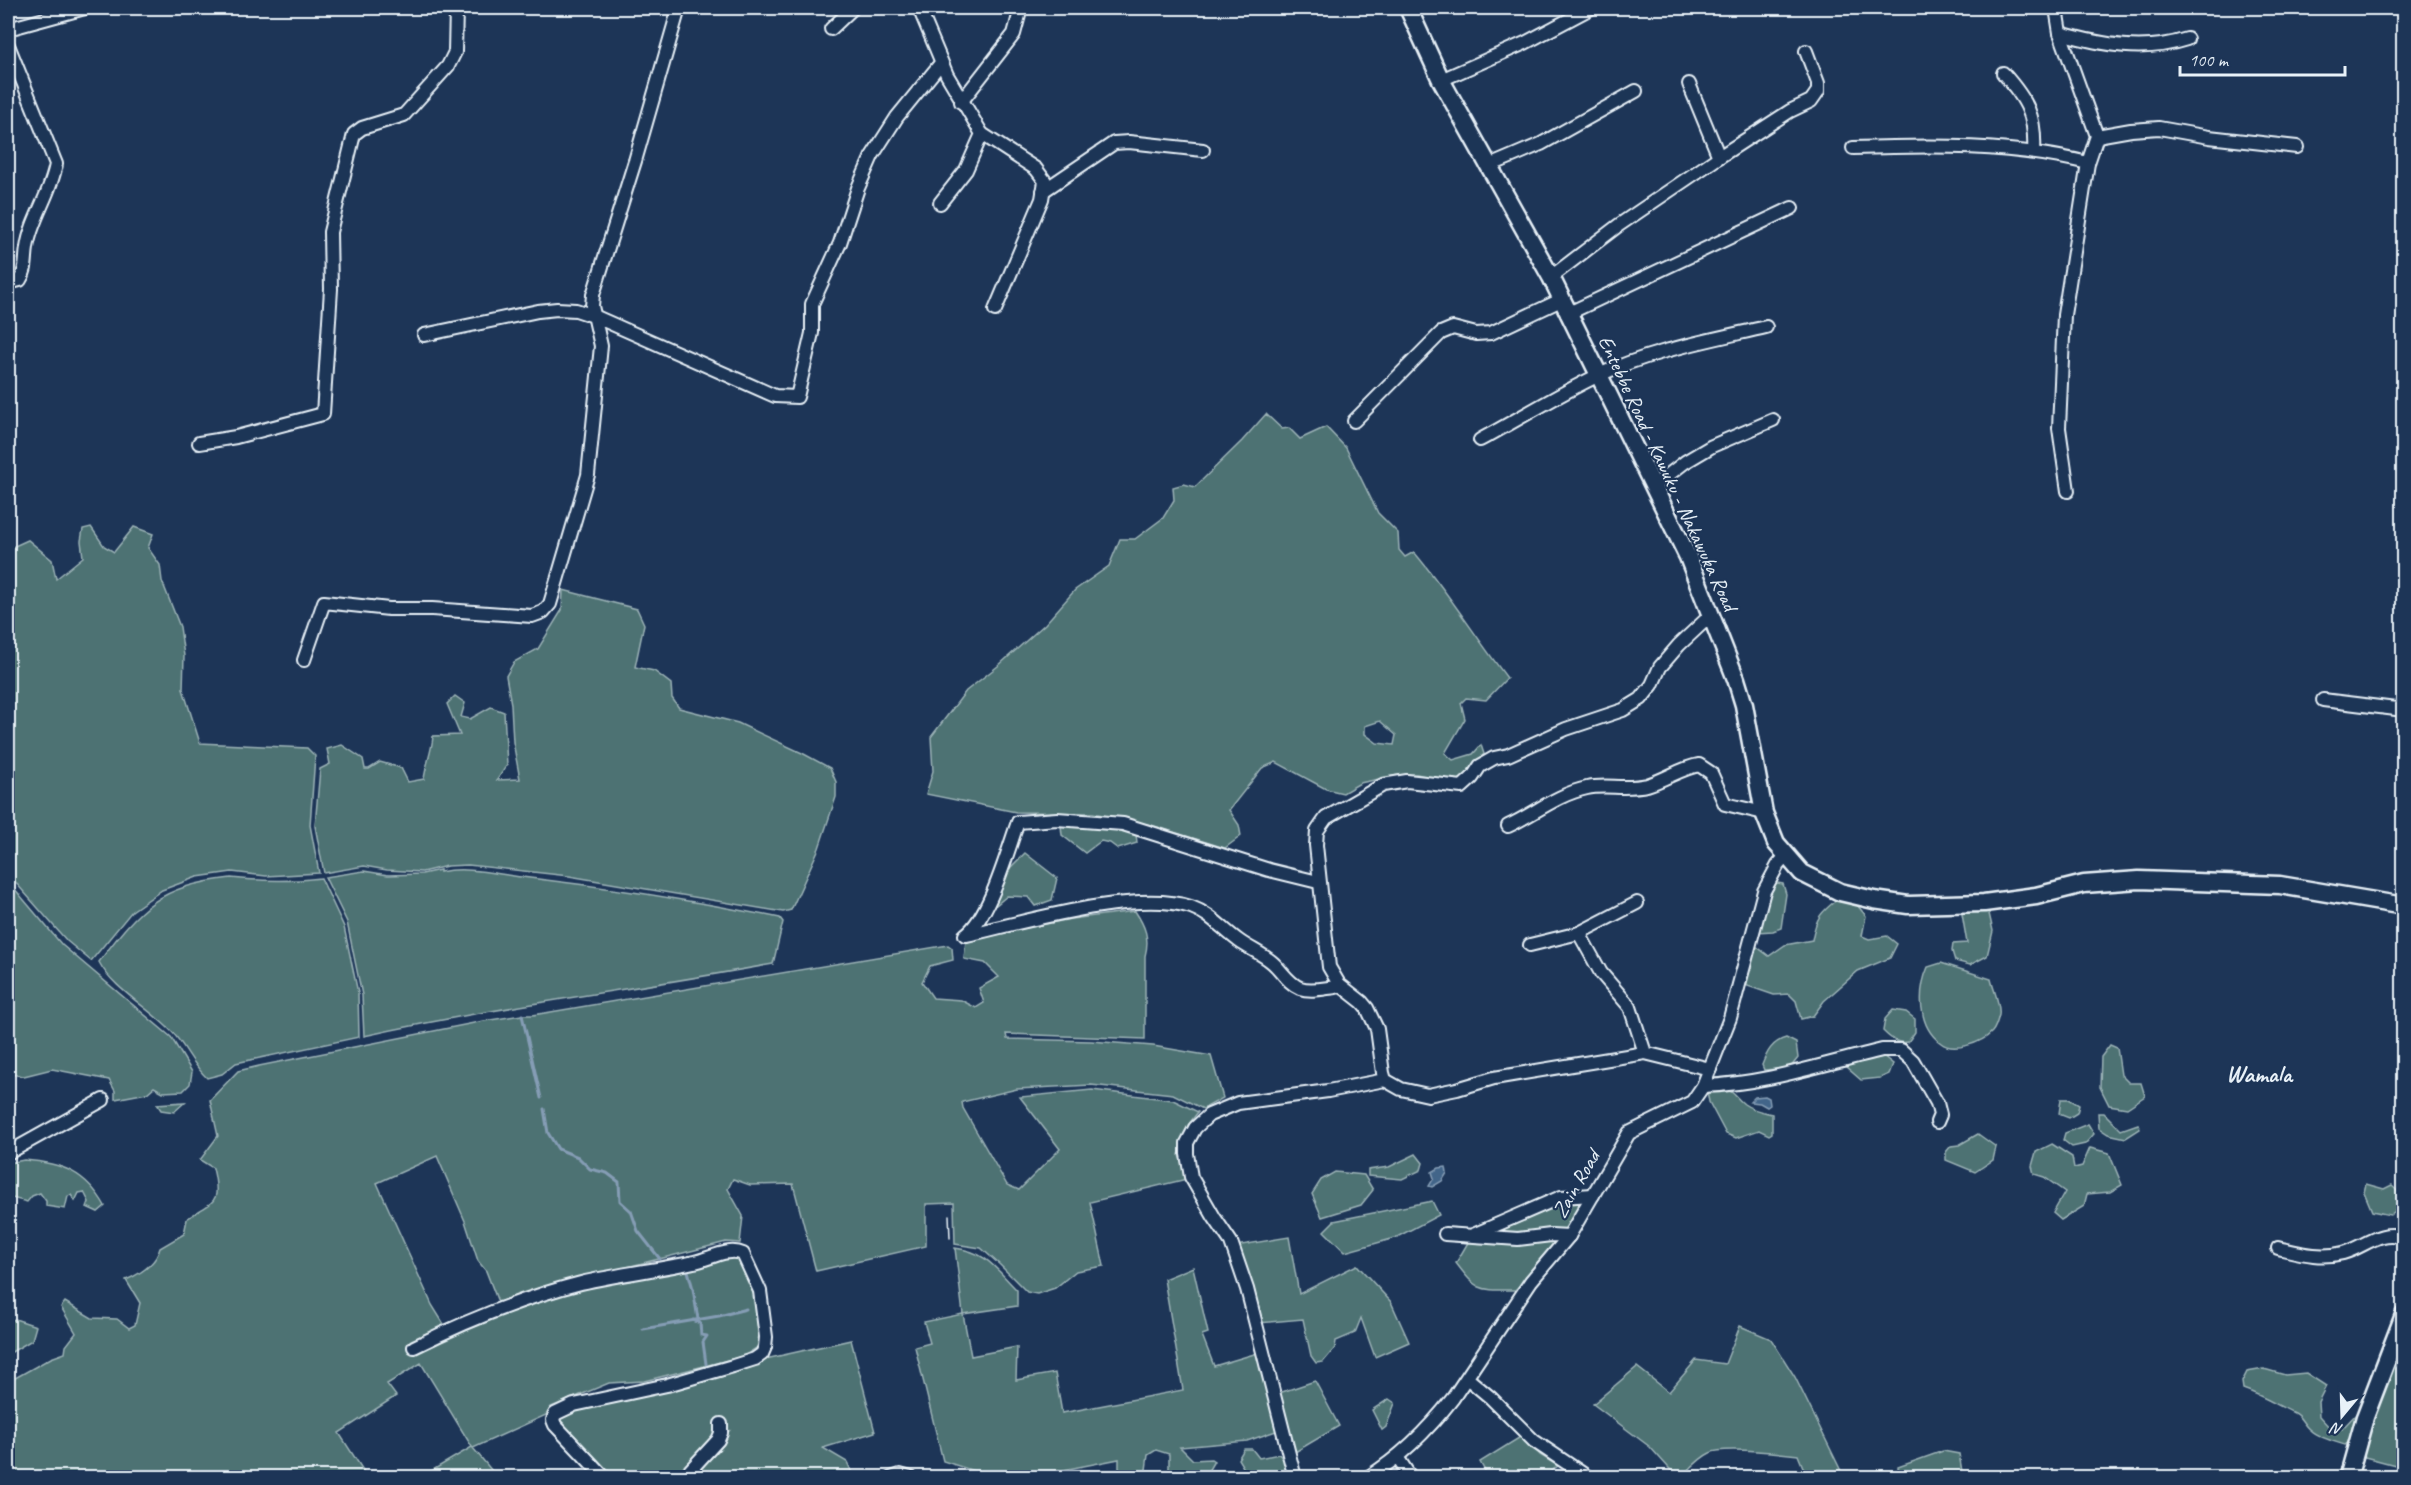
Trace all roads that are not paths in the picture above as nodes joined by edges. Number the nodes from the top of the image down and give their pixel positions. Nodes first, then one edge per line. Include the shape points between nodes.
1 (85, 8) edge
2 (456, 8) edge
3 (679, 8) edge
4 (853, 8) edge
5 (919, 8) edge
6 (1021, 8) edge
7 (1408, 8) edge
8 (1591, 8) edge
9 (2056, 8) edge
10 (8, 29) edge
11 (831, 29) dead end
12 (2060, 33) junction
13 (2187, 39) dead end
14 (8, 45) edge
15 (1806, 51) dead end
16 (941, 63) junction
17 (2003, 73) dead end
18 (1441, 80) junction
19 (1689, 84) dead end
20 (1636, 91) dead end
21 (961, 102) junction
22 (982, 134) junction
23 (2097, 136) junction
24 (2297, 147) dead end
25 (1852, 148) dead end
26 (1203, 150) dead end
27 (2034, 152) junction
28 (1719, 157) junction
29 (2088, 163) junction
30 (1489, 166) junction
31 (1043, 191) junction
32 (940, 204) dead end
33 (1792, 208) dead end
34 (1551, 277) junction
35 (8, 283) edge
36 (1564, 307) junction
37 (995, 309) dead end
38 (594, 316) junction
39 (1766, 327) dead end
40 (424, 335) dead end
41 (1599, 375) junction
42 (1773, 420) dead end
43 (1354, 421) dead end
44 (1480, 440) dead end
45 (199, 443) dead end
46 (1654, 486) junction
47 (2068, 491) dead end
48 (1711, 615) junction
49 (303, 660) dead end
50 (2323, 700) dead end
51 (2403, 710) edge
52 (1764, 813) junction
53 (1508, 826) dead end
54 (1786, 856) junction
55 (1318, 882) junction
56 (1637, 903) dead end
57 (2403, 906) edge
58 (1579, 933) junction
59 (1530, 945) dead end
60 (1339, 984) junction
61 (1645, 1053) junction
62 (1710, 1069) junction
63 (1385, 1080) junction
64 (1703, 1086) junction
65 (103, 1100) dead end
66 (1937, 1122) dead end
67 (8, 1153) edge
68 (1593, 1195) junction
69 (1445, 1234) dead end
70 (1473, 1235) junction
71 (1569, 1236) junction
72 (2403, 1237) edge
73 (2278, 1248) dead end
74 (2403, 1316) edge
75 (414, 1347) dead end
76 (1467, 1378) junction
77 (721, 1424) dead end
78 (1397, 1457) junction
79 (605, 1478) edge
80 (683, 1478) edge
81 (891, 1478) edge
82 (911, 1478) edge
83 (1295, 1478) edge
84 (1367, 1478) edge
85 (1411, 1478) edge
86 (1589, 1478) edge
87 (2348, 1478) edge

1 - 10 street
2 - 45 street via 454,52 448,66 405,115 354,134 330,232 331,289 323,414 236,438
3 - 38 street via 596,279
4 - 11 street
5 - 16 street
6 - 21 street via 1014,34
7 - 18 main road, Entebbe Road - Kawuku - Nakawuka Road
8 - 18 street
9 - 12 street
12 - 13 street via 2124,47
12 - 23 street
14 - 35 street via 56,164 27,246 25,272 20,280
15 - 28 street via 1818,83 1814,97
16 - 21 street
16 - 38 street via 897,117 872,156 858,188 840,243 812,304 812,333 797,397 775,396
17 - 27 street via 2031,113
18 - 30 main road, Entebbe Road - Kawuku - Nakawuka Road
19 - 28 street
20 - 30 street via 1541,144
21 - 22 street
22 - 31 street via 1036,169 1045,181
22 - 32 street via 966,170
23 - 24 street via 2148,127
23 - 29 street
25 - 27 street via 1958,145
26 - 31 street via 1114,143
27 - 29 street
28 - 34 street
29 - 47 street via 2064,315 2059,428
30 - 34 main road, Entebbe Road - Kawuku - Nakawuka Road
31 - 37 street
33 - 36 street
34 - 36 main road, Entebbe Road - Kawuku - Nakawuka Road
36 - 41 main road, Entebbe Road - Kawuku - Nakawuka Road
36 - 43 street via 1491,333 1453,328 1441,333
38 - 40 street via 576,310 548,310
38 - 49 street via 601,346 588,475 550,604 532,616 324,602
39 - 41 street via 1700,342
41 - 44 street
41 - 46 main road, Entebbe Road - Kawuku - Nakawuka Road
42 - 46 street via 1712,446
46 - 48 main road, Entebbe Road - Kawuku - Nakawuka Road
48 - 52 main road, Entebbe Road - Kawuku - Nakawuka Road via 1744,705
48 - 55 street via 1660,667 1641,699 1623,710 1494,758 1480,766 1462,787 1407,781 1383,785 1326,818 1317,831
50 - 51 street
52 - 53 street via 1725,804 1711,773 1699,765 1638,787 1586,788 1550,802
52 - 54 main road, Entebbe Road - Kawuku - Nakawuka Road
54 - 57 main road, Entebbe Road - Kawuku - Nakawuka Road via 1802,873 1840,892 1908,905 2009,901 2084,884 2139,880 2280,885
54 - 62 street, Zain Road via 1764,891 1730,1018
55 - 60 street via 1329,967
55 - 60 street via 1123,824 1086,819 1018,822 984,911 965,935 1082,910 1145,901 1167,902 1208,914 1299,987 1312,990
56 - 58 street
58 - 59 street
58 - 61 street via 1601,973 1630,1007
60 - 63 street via 1362,1002 1377,1029
61 - 62 street
61 - 63 street via 1494,1078 1428,1095 1401,1089
62 - 64 street, Zain Road
63 - 83 street via 1238,1103 1209,1115 1187,1143 1191,1177 1231,1242 1240,1268
64 - 66 street via 1727,1086 1882,1050 1901,1050 1913,1061 1937,1102
64 - 68 street, Zain Road via 1692,1102 1629,1133
65 - 67 street
68 - 70 street via 1561,1197
68 - 71 street, Zain Road
69 - 70 street
70 - 71 street via 1518,1239
71 - 76 street, Zain Road via 1531,1281
72 - 73 street via 2378,1236 2342,1253 2322,1256
74 - 87 main road via 2365,1417
75 - 79 street via 507,1305 563,1288 724,1253 743,1254 760,1292 766,1337 762,1354 733,1366 574,1405 555,1414 555,1425
76 - 78 street, Zain Road via 1438,1416
76 - 86 street via 1534,1441
77 - 80 street via 718,1440
78 - 84 street, Zain Road
78 - 85 street
81 - 82 street

